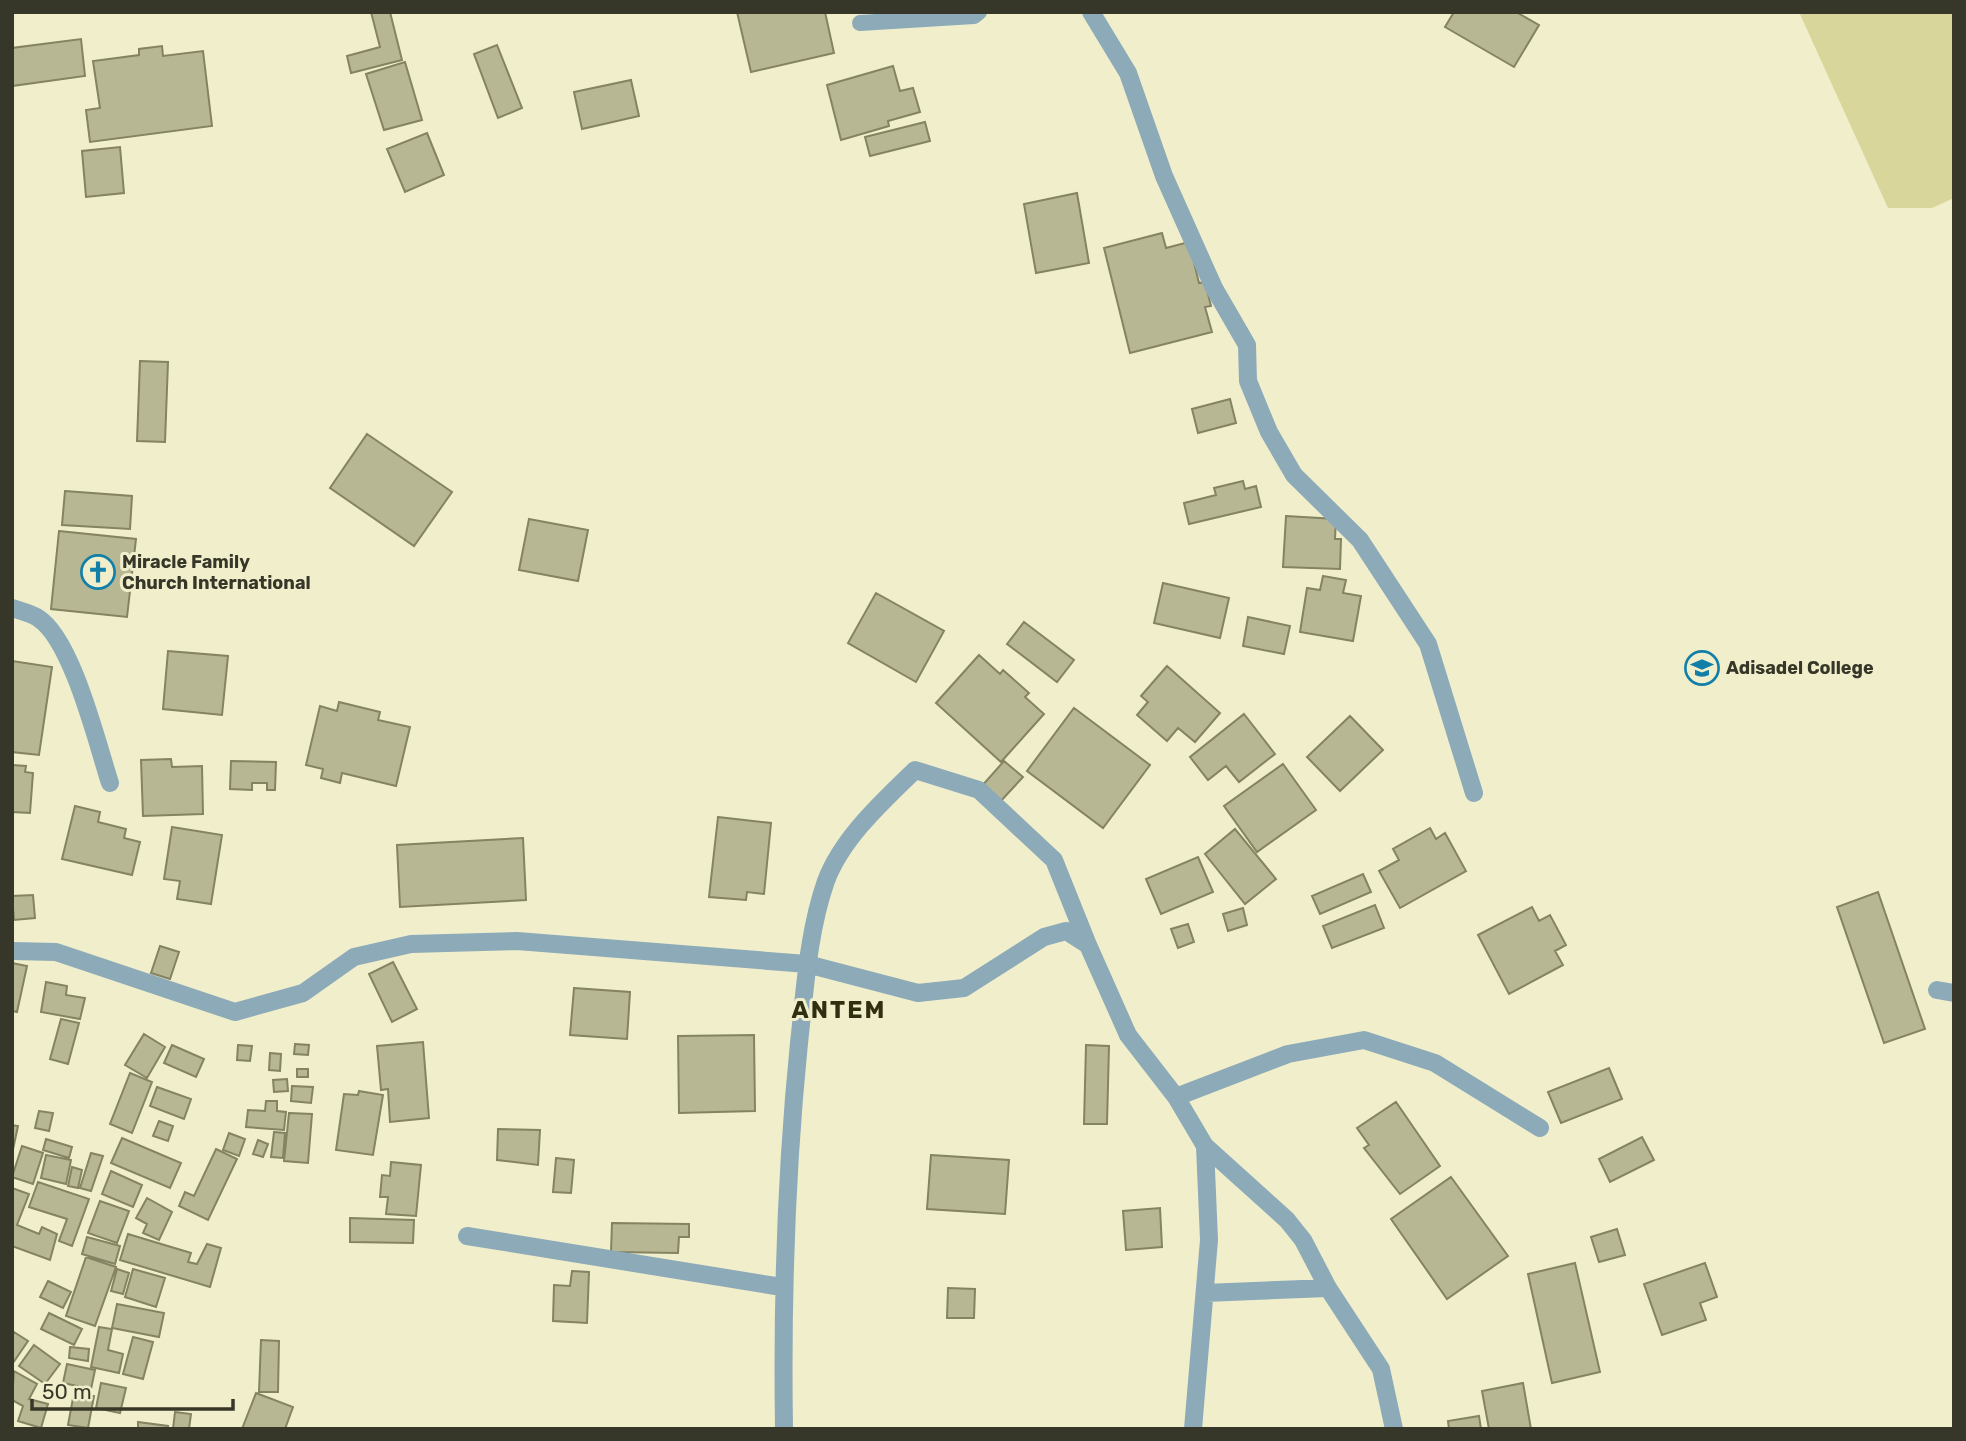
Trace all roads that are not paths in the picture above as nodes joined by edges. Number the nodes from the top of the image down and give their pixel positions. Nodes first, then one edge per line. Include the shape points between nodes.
1 (979, 12) edge
2 (1091, 12) edge
3 (860, 23) dead end
4 (12, 608) edge
5 (110, 783) dead end
6 (1474, 793) dead end
7 (1088, 945) junction
8 (12, 951) edge
9 (807, 964) junction
10 (1176, 1097) junction
11 (1540, 1128) dead end
12 (1205, 1146) junction
13 (467, 1236) dead end
14 (782, 1287) junction
15 (1328, 1288) junction
16 (1205, 1293) junction
17 (784, 1429) edge
18 (1193, 1429) edge
19 (1394, 1429) edge

1 - 3 lane via 974,16
2 - 6 street via 1128,73 1164,176 1214,288 1247,345 1248,381 1269,432 1294,475 1360,540 1428,644
4 - 5 street via 38,617 70,663
7 - 9 street via 1066,931 1044,937 964,988 918,993
7 - 9 street via 1054,860 979,790 915,770 861,824 827,880
7 - 10 street via 1128,1035
8 - 9 street via 56,951 235,1012 303,993 354,957 411,944 517,941
9 - 14 street via 789,1141
10 - 11 street via 1288,1054 1364,1040 1435,1063
10 - 12 street
12 - 15 street via 1287,1220
12 - 16 street via 1209,1240
13 - 14 street
14 - 17 street
15 - 16 street
15 - 19 street via 1381,1369
16 - 18 street

